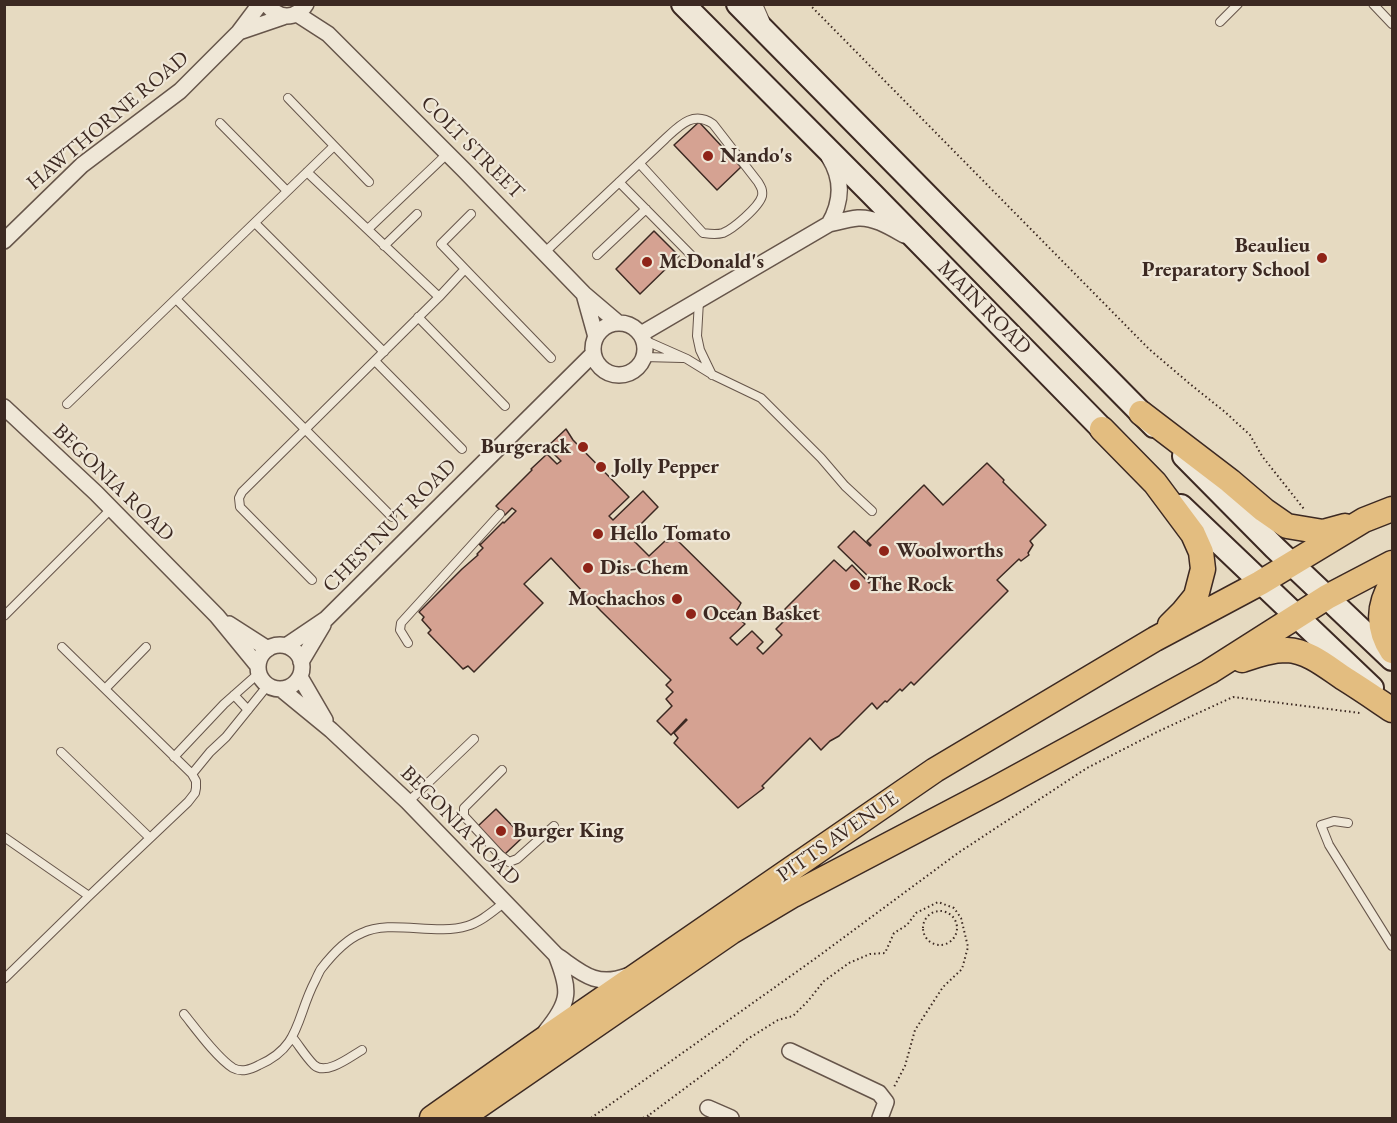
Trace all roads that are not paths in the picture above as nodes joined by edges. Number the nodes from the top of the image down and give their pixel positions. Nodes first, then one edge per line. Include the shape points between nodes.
1 (260, 4) edge
2 (267, 4) edge
3 (683, 4) edge
4 (738, 4) edge
5 (758, 4) edge
6 (1238, 4) edge
7 (1378, 6) edge
8 (299, 10) edge
9 (1220, 22) dead end
10 (1392, 24) edge
11 (239, 32) junction
12 (775, 42) junction
13 (288, 98) dead end
14 (220, 123) dead end
15 (820, 141) junction
16 (334, 146) junction
17 (447, 153) junction
18 (640, 164) junction
19 (307, 172) junction
20 (369, 182) dead end
21 (619, 182) junction
22 (287, 191) junction
23 (646, 209) junction
24 (417, 214) dead end
25 (471, 214) dead end
26 (255, 223) junction
27 (829, 224) junction
28 (368, 229) junction
29 (4, 241) edge
30 (922, 245) junction
31 (384, 246) junction
32 (545, 252) junction
33 (597, 255) dead end
34 (693, 257) dead end
35 (465, 269) junction
36 (584, 294) junction
37 (439, 297) junction
38 (176, 299) junction
39 (699, 301) junction
40 (418, 317) junction
41 (617, 322) junction
42 (596, 337) junction
43 (642, 337) junction
44 (384, 352) junction
45 (593, 354) junction
46 (644, 357) junction
47 (551, 358) dead end
48 (687, 358) junction
49 (375, 361) junction
50 (602, 369) junction
51 (713, 375) junction
52 (561, 386) junction
53 (67, 404) dead end
54 (505, 406) dead end
55 (4, 407) edge
56 (1141, 413) junction
57 (305, 429) junction
58 (1102, 429) junction
59 (462, 449) dead end
60 (111, 509) junction
61 (1392, 509) edge
62 (872, 512) dead end
63 (500, 514) dead end
64 (392, 517) dead end
65 (1364, 520) junction
66 (1292, 563) junction
67 (1392, 563) edge
68 (312, 580) dead end
69 (1260, 583) junction
70 (1392, 583) edge
71 (1327, 597) junction
72 (4, 616) edge
73 (217, 616) junction
74 (1296, 617) junction
75 (326, 619) junction
76 (1155, 639) junction
77 (408, 643) dead end
78 (146, 646) dead end
79 (286, 646) junction
80 (62, 647) dead end
81 (268, 649) junction
82 (1392, 651) edge
83 (1392, 659) edge
84 (300, 669) junction
85 (1209, 672) junction
86 (267, 678) junction
87 (105, 689) junction
88 (234, 695) junction
89 (248, 710) junction
90 (1385, 710) edge
91 (331, 730) junction
92 (474, 739) dead end
93 (62, 752) dead end
94 (174, 757) junction
95 (502, 770) dead end
96 (192, 774) junction
97 (408, 802) junction
98 (1348, 824) dead end
99 (554, 826) dead end
100 (4, 837) edge
101 (150, 838) junction
102 (89, 896) junction
103 (505, 902) junction
104 (1392, 946) edge
105 (556, 955) junction
106 (649, 968) junction
107 (4, 979) edge
108 (184, 1014) dead end
109 (293, 1038) junction
110 (537, 1044) junction
111 (362, 1050) dead end
112 (790, 1051) dead end
113 (708, 1108) dead end
114 (432, 1119) edge
115 (461, 1119) edge
116 (731, 1119) edge
117 (880, 1119) edge

1 - 11 street, HAWTHORNE ROAD
2 - 8 street via 276,14
3 - 15 main road, MAIN ROAD
4 - 12 main road, MAIN ROAD
5 - 12 lane
6 - 9 lane
7 - 10 lane
8 - 11 street, HAWTHORNE ROAD
8 - 17 street, COLT STREET
11 - 29 street, HAWTHORNE ROAD via 180,91 82,165
12 - 56 main road, MAIN ROAD
13 - 16 lane
14 - 22 lane
15 - 27 street via 840,182 840,198
15 - 30 main road, MAIN ROAD
16 - 19 lane
16 - 20 lane
17 - 28 lane
17 - 32 street, COLT STREET
18 - 18 lane via 677,128 693,118 703,119 714,124 758,182 761,198 734,226 722,233 703,233
18 - 21 lane
19 - 22 lane
19 - 28 lane
21 - 23 lane
21 - 32 lane
22 - 26 lane
23 - 33 lane
23 - 34 lane
24 - 31 lane
25 - 35 lane via 441,244
26 - 38 lane
26 - 44 lane
27 - 30 street via 859,218 870,220
27 - 39 street
28 - 31 lane
30 - 58 main road, MAIN ROAD
31 - 37 lane
32 - 36 street, COLT STREET
35 - 37 lane
35 - 47 lane
36 - 41 street, COLT STREET
36 - 42 street, COLT STREET
37 - 40 lane
38 - 53 lane
38 - 57 lane
39 - 43 street
39 - 51 lane via 697,336
40 - 44 lane
40 - 54 lane
41 - 42 street via 604,327
41 - 43 street via 633,327
42 - 45 street
43 - 46 street
43 - 48 lane
44 - 49 lane
45 - 50 street
45 - 52 street, CHESTNUT ROAD
46 - 48 lane
46 - 50 street via 634,371 626,374
48 - 51 lane
49 - 57 lane
49 - 59 lane
50 - 52 street, CHESTNUT ROAD
51 - 62 lane via 761,398
52 - 75 street, CHESTNUT ROAD
55 - 60 street, BEGONIA ROAD
56 - 65 main road via 1287,526 1323,532
56 - 66 main road, MAIN ROAD
57 - 64 lane
57 - 68 lane via 242,492 238,502
58 - 69 main road, MAIN ROAD
58 - 76 main road via 1155,483 1193,534 1201,552 1203,570 1196,596
60 - 72 lane
60 - 73 street, BEGONIA ROAD
61 - 65 main road
63 - 77 lane via 401,622 400,630
65 - 66 main road
66 - 69 main road
66 - 71 main road, MAIN ROAD
67 - 71 main road
69 - 74 main road, MAIN ROAD
69 - 76 main road, PITTS AVENUE
70 - 82 main road via 1382,602 1382,625
71 - 74 main road
71 - 83 main road, MAIN ROAD
73 - 81 street, BEGONIA ROAD
73 - 86 street, BEGONIA ROAD
74 - 85 main road, PITTS AVENUE
74 - 90 main road, MAIN ROAD
75 - 79 street, CHESTNUT ROAD
75 - 84 street, CHESTNUT ROAD
76 - 106 main road, PITTS AVENUE via 934,770
78 - 87 lane
79 - 81 street
79 - 84 street via 298,654
80 - 87 lane
81 - 86 street via 263,653
84 - 86 street via 295,683 289,687
84 - 91 street, BEGONIA ROAD
85 - 90 main road via 1261,654 1299,652 1315,659
85 - 115 main road, PITTS AVENUE via 784,900 731,932
86 - 88 lane
86 - 89 lane
86 - 91 street, BEGONIA ROAD
87 - 94 lane
88 - 89 lane
88 - 94 lane
89 - 96 lane
91 - 97 street, BEGONIA ROAD
92 - 97 lane
93 - 101 lane
94 - 96 lane
95 - 99 lane via 464,808 464,816 500,855 509,862 517,859
96 - 101 lane via 195,793
97 - 103 street, BEGONIA ROAD
98 - 104 lane via 1334,821 1321,825 1329,845
100 - 102 lane
101 - 102 lane
102 - 107 lane
103 - 105 street, BEGONIA ROAD
103 - 109 lane via 480,921 466,926 382,928 348,940 321,969
105 - 106 street via 596,980 623,978
105 - 110 street via 566,981 566,995 555,1021
106 - 110 main road, PITTS AVENUE
108 - 109 lane via 236,1070 248,1070 271,1060
109 - 111 lane via 316,1067 324,1070
110 - 114 main road, PITTS AVENUE
112 - 117 street via 879,1093 885,1102
113 - 116 street

